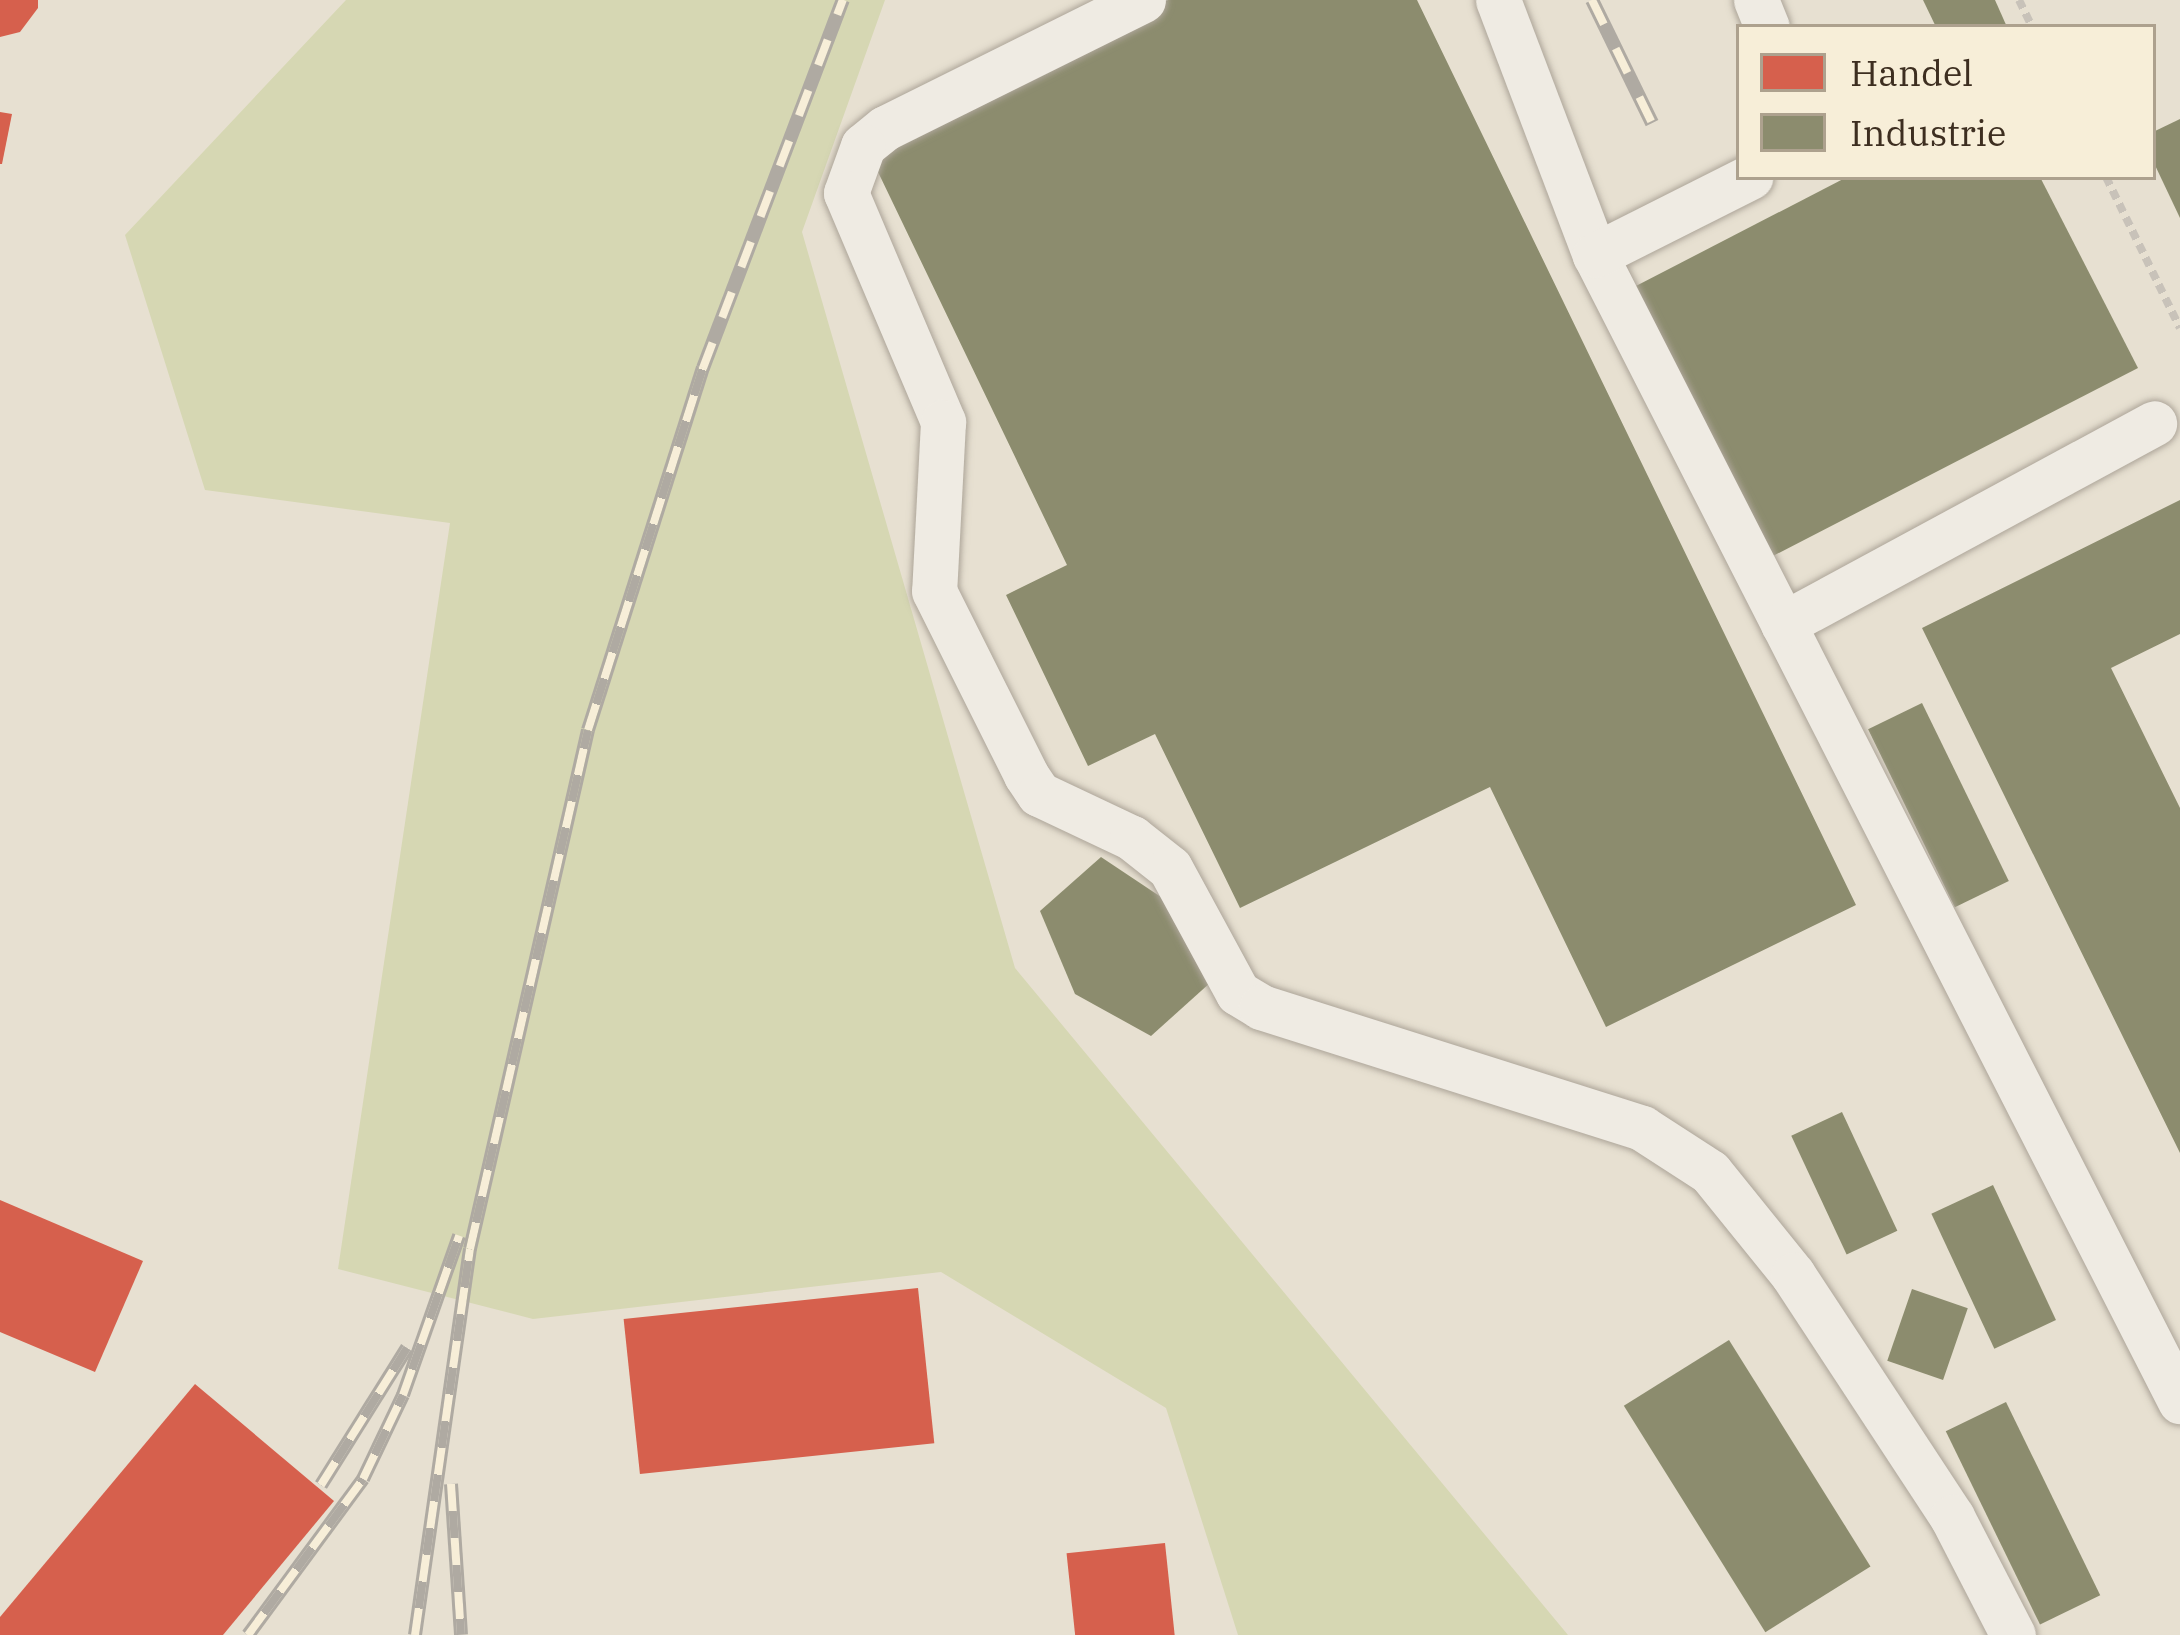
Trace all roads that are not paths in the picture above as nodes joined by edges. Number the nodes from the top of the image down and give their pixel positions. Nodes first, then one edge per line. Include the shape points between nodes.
1 (1143, 0) edge
2 (1498, 0) edge
3 (1744, 180) edge
4 (1594, 255) junction
5 (2155, 424) dead end
6 (1783, 624) junction
7 (2180, 1402) edge
8 (2013, 1635) edge

1 - 8 lane via 885,128 863,146 846,193 944,422 934,591 1026,775 1039,794 1132,838 1170,868 1238,993 1642,1128 1710,1172 1793,1275 1952,1517
2 - 4 lane
3 - 4 lane
4 - 6 lane
5 - 6 lane
6 - 7 lane

